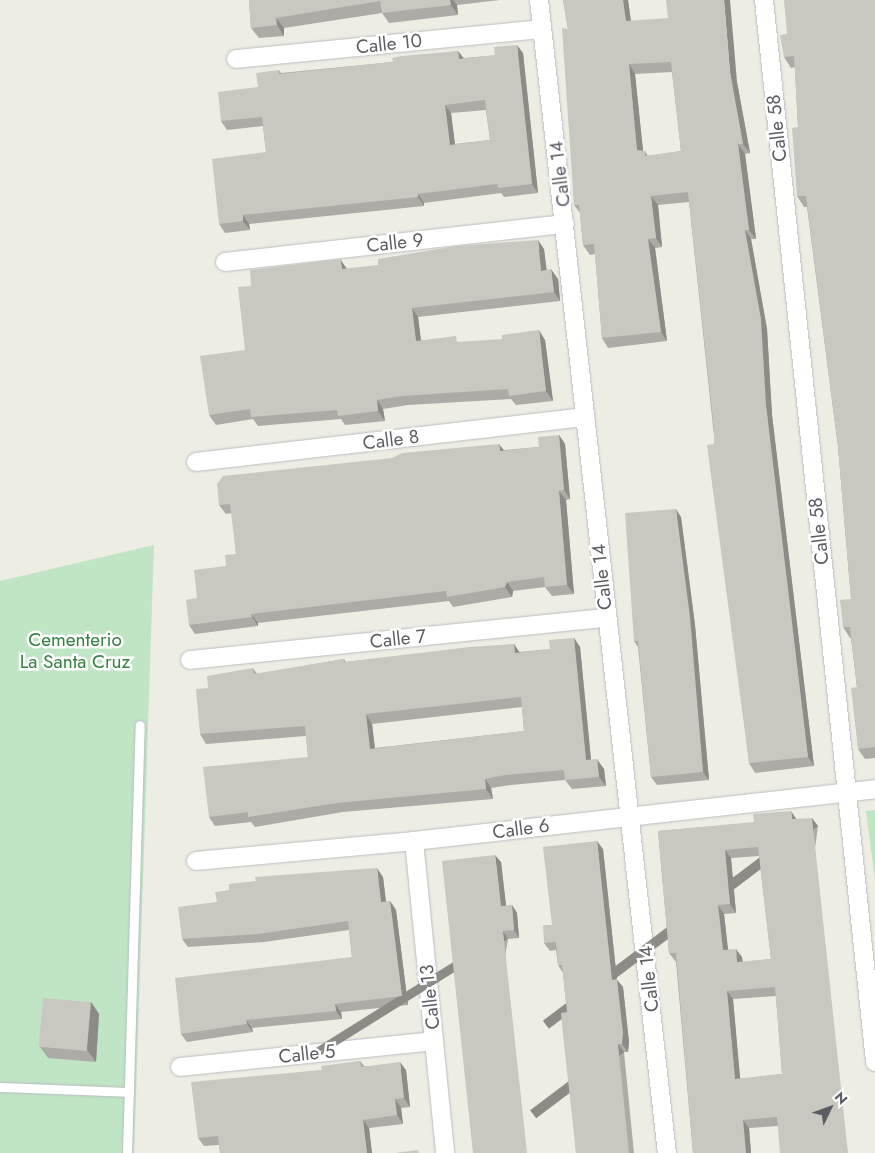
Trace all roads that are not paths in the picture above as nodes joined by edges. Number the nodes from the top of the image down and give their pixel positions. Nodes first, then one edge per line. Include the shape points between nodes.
1 (539, 0) edge
2 (764, 0) edge
3 (542, 29) junction
4 (236, 59) dead end
5 (565, 224) junction
6 (225, 262) dead end
7 (585, 417) junction
8 (196, 462) dead end
9 (606, 618) junction
10 (190, 660) dead end
11 (140, 725) dead end
12 (875, 789) edge
13 (846, 792) junction
14 (632, 816) junction
15 (414, 841) junction
16 (196, 861) dead end
17 (434, 1042) junction
18 (875, 1062) edge
19 (180, 1067) dead end
20 (0, 1087) edge
21 (129, 1092) junction
22 (127, 1153) edge
23 (446, 1153) edge
24 (667, 1153) edge

1 - 3 street, Calle 14
2 - 13 street, Calle 58
3 - 4 street, Calle 10
3 - 5 street, Calle 14
5 - 6 street, Calle 9
5 - 7 street, Calle 14
7 - 8 street, Calle 8
7 - 9 street, Calle 14
9 - 10 street, Calle 7
9 - 14 street, Calle 14
11 - 21 lane
12 - 13 street, Calle 6
13 - 14 street, Calle 6
13 - 18 street, Calle 58
14 - 15 street, Calle 6
14 - 24 street, Calle 14
15 - 16 street, Calle 6
15 - 17 street, Calle 13
17 - 19 street, Calle 5
17 - 23 street, Calle 13
20 - 21 lane
21 - 22 lane

